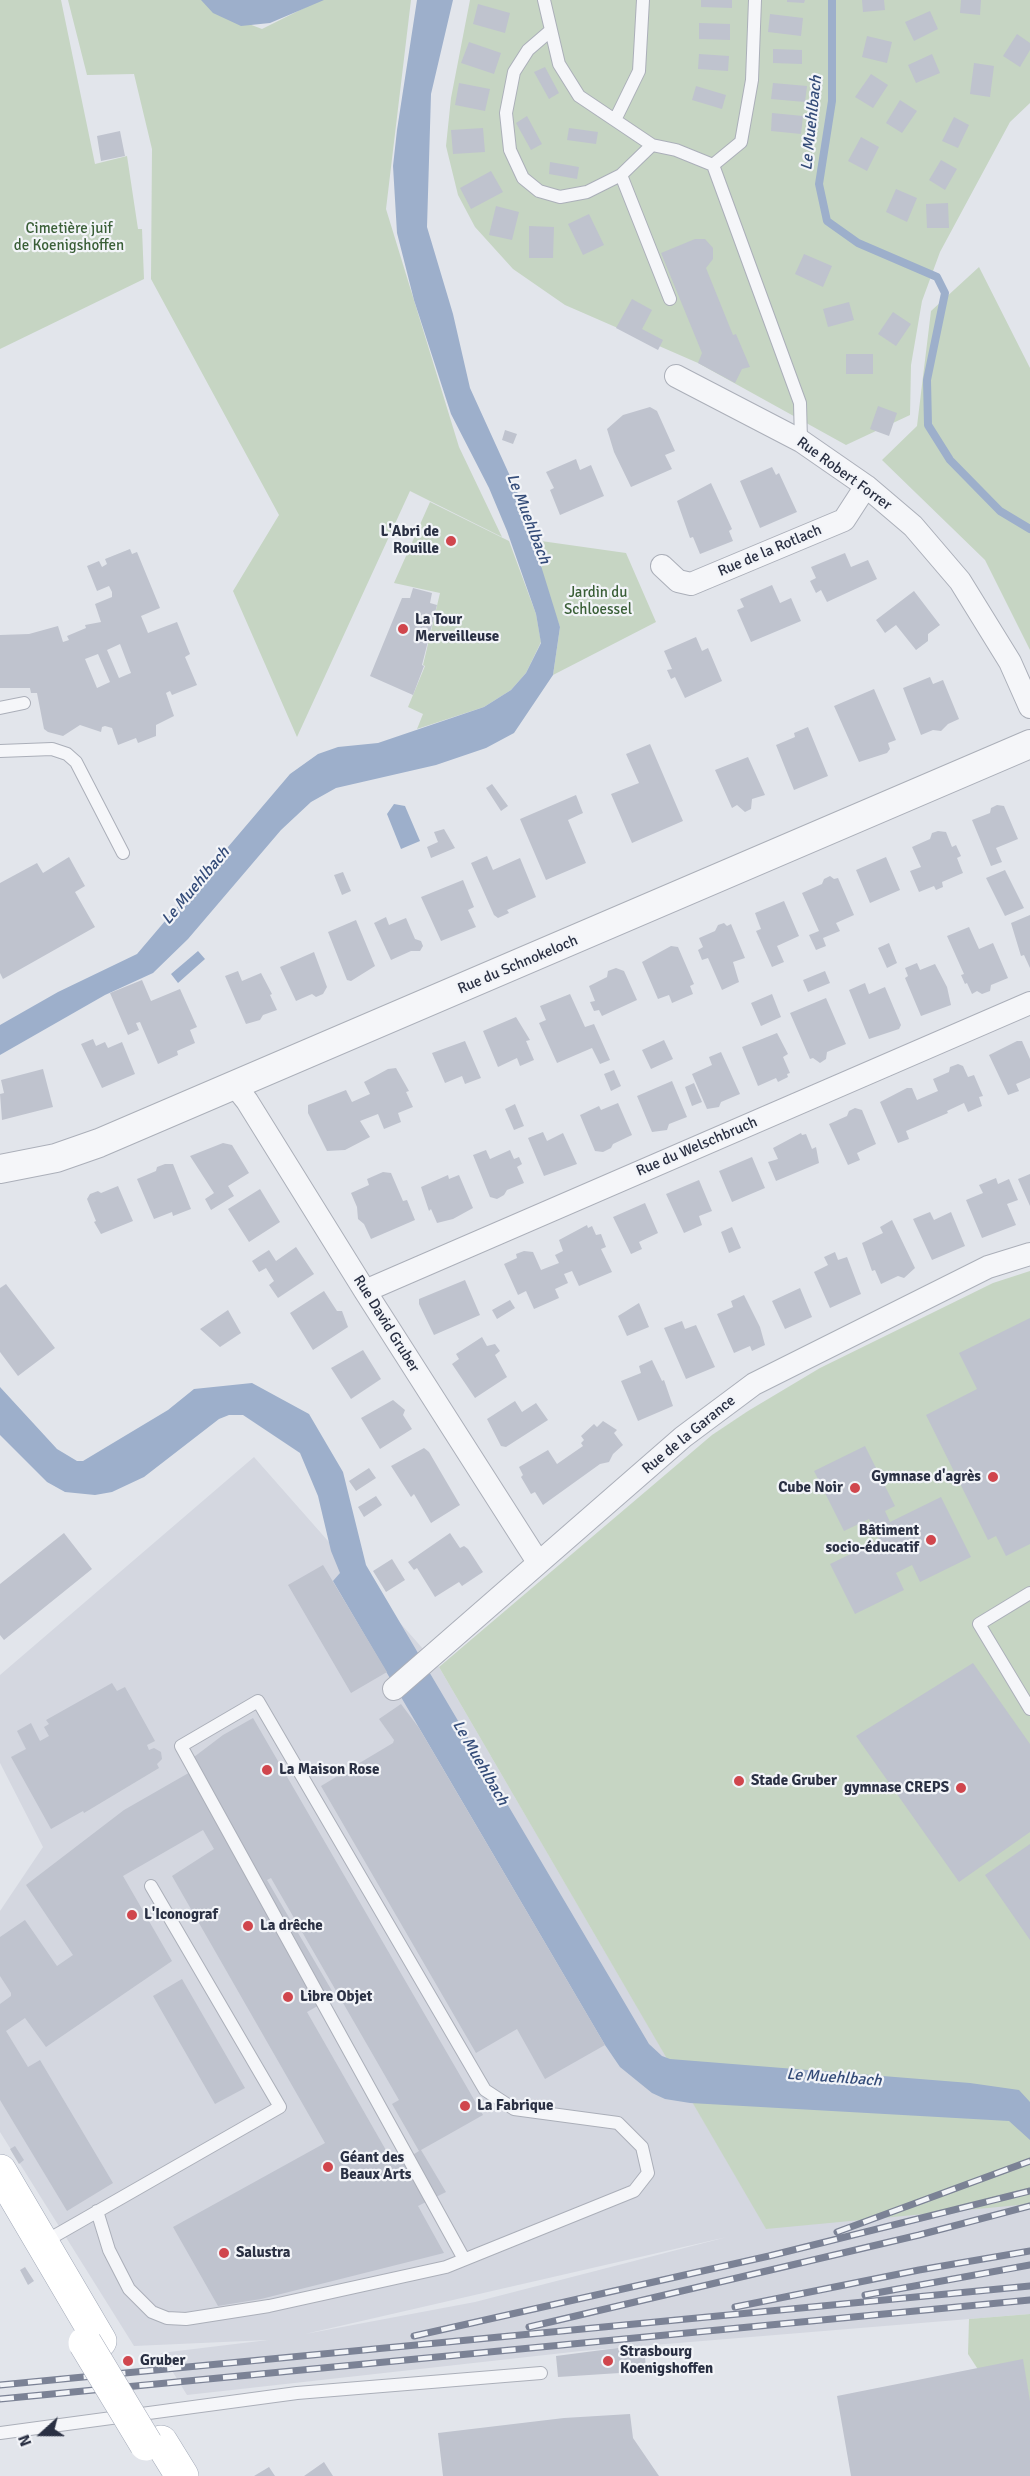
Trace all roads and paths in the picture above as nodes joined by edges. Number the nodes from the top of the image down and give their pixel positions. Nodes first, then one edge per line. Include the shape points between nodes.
1 (544, 0) edge
2 (643, 0) edge
3 (755, 0) edge
4 (550, 31) junction
5 (615, 120) junction
6 (652, 145) junction
7 (713, 165) junction
8 (621, 175) junction
9 (670, 299) dead end
10 (676, 376) dead end
11 (801, 441) junction
12 (866, 486) junction
13 (662, 566) dead end
14 (24, 703) dead end
15 (1030, 707) edge
16 (0, 708) edge
17 (1030, 744) edge
18 (0, 751) edge
19 (123, 854) dead end
20 (1030, 1003) edge
21 (235, 1086) junction
22 (0, 1169) edge
23 (1030, 1254) edge
24 (364, 1291) junction
25 (538, 1562) junction
26 (1030, 1593) edge
27 (394, 1689) dead end
28 (1030, 1709) edge
29 (151, 1886) dead end
30 (0, 2171) edge
31 (0, 2196) edge
32 (98, 2211) junction
33 (43, 2243) junction
34 (464, 2259) junction
35 (92, 2342) junction
36 (541, 2373) dead end
37 (0, 2433) edge
38 (154, 2443) junction
39 (165, 2476) edge
40 (182, 2476) edge

1 - 4 lane
2 - 5 lane via 639,71
3 - 7 lane via 752,80 741,142
4 - 5 lane via 559,64 579,96
4 - 8 lane via 528,50 514,72 506,113 510,150 523,178 539,191 560,197 587,192
5 - 6 lane
6 - 7 lane
6 - 8 lane
7 - 11 lane via 800,403
8 - 9 lane
10 - 11 street, Rue Robert Forrer
11 - 12 street, Rue Robert Forrer
12 - 13 street, Rue de la Rotlach via 844,520 691,584 678,581
12 - 15 street, Rue Robert Forrer via 913,526 960,581 1010,662
14 - 16 lane
17 - 21 street, Rue du Schnokeloch
18 - 19 lane via 52,749 67,754 76,762
20 - 24 street, Rue du Welschbruch
21 - 22 street, Rue du Schnokeloch via 77,1152
21 - 24 street, Rue David Gruber
23 - 25 street, Rue de la Garance via 987,1267 754,1384 683,1437
24 - 25 street, Rue David Gruber
25 - 27 street, Rue de la Garance
26 - 28 lane via 979,1624
29 - 32 lane via 280,2107
30 - 33 main road
31 - 35 main road
32 - 33 lane
32 - 34 lane via 109,2250 129,2289 152,2312 167,2318 186,2319 269,2306 446,2267
33 - 35 main road
34 - 34 lane via 634,2191 648,2173 642,2147 618,2123 514,2109 484,2090 258,1701 181,1746
35 - 38 main road
36 - 37 lane via 297,2393
38 - 39 main road
38 - 40 main road

